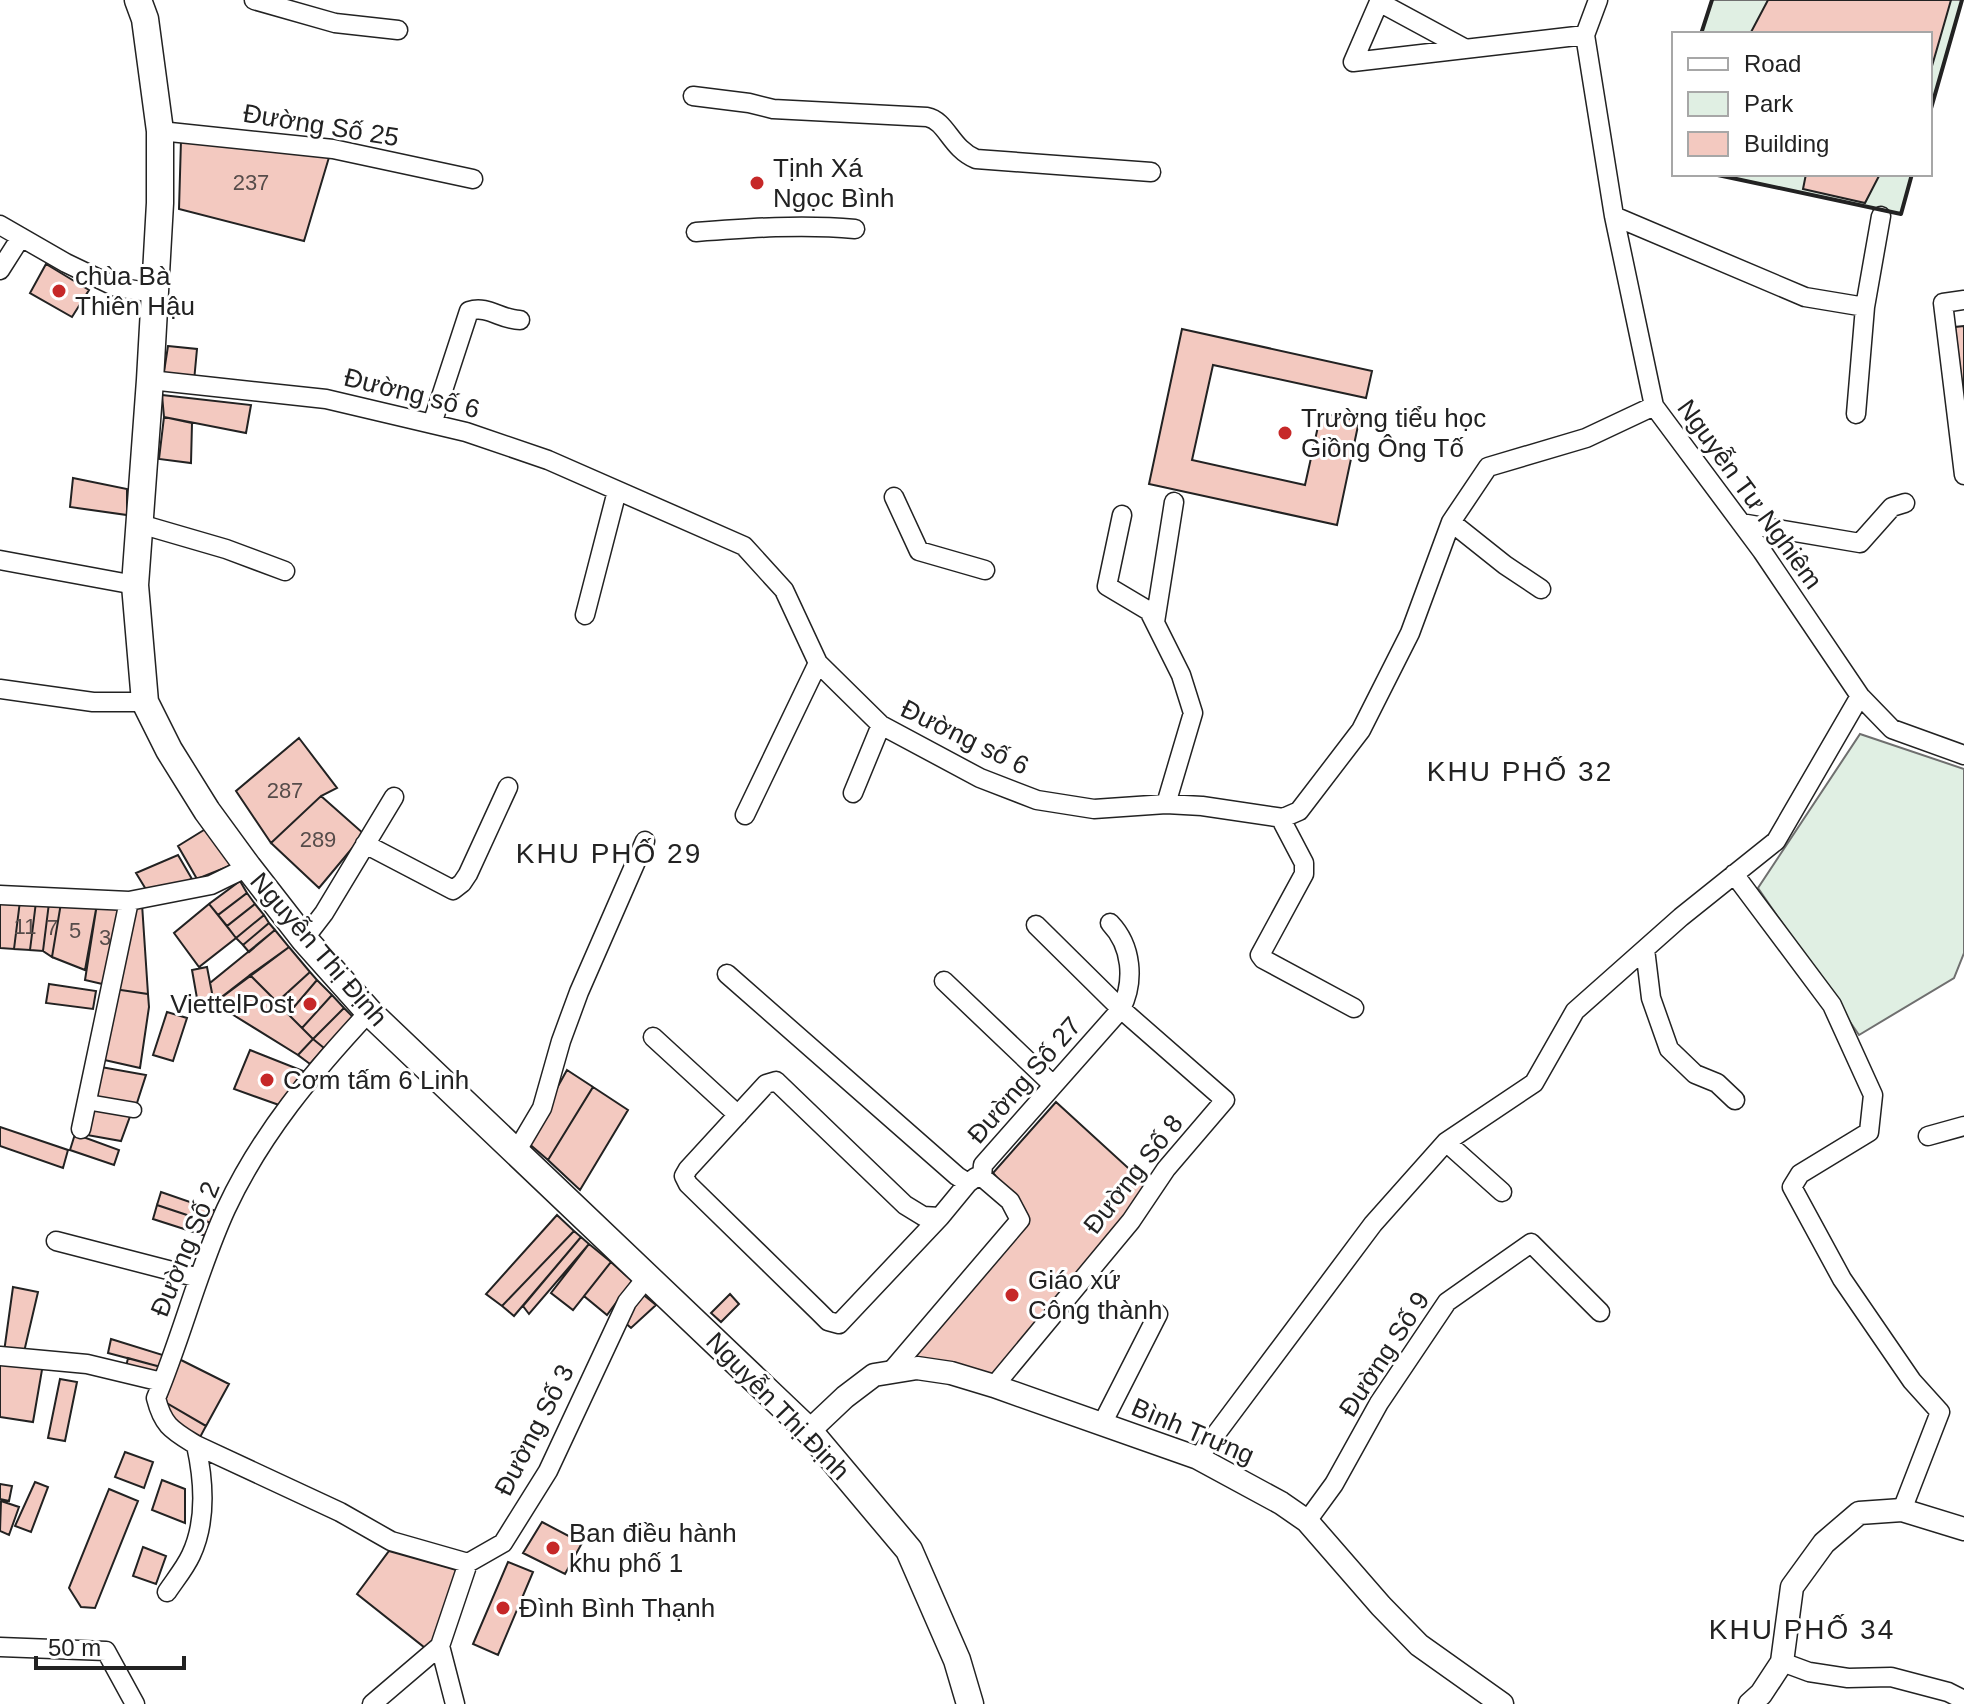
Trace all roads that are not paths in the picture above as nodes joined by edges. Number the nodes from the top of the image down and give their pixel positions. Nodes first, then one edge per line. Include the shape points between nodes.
1 (138, 0) edge
2 (254, 0) edge
3 (1598, 0) edge
4 (398, 30) dead end
5 (1585, 35) junction
6 (1464, 48) junction
7 (693, 96) dead end
8 (160, 131) junction
9 (1151, 172) dead end
10 (473, 179) dead end
11 (1614, 216) junction
12 (1881, 216) dead end
13 (0, 225) edge
14 (855, 229) dead end
15 (696, 232) dead end
16 (21, 237) junction
17 (0, 270) edge
18 (154, 293) junction
19 (1964, 300) edge
20 (1865, 307) junction
21 (520, 320) dead end
22 (150, 380) junction
23 (1654, 406) junction
24 (1856, 414) dead end
25 (432, 424) junction
26 (1964, 475) edge
27 (617, 491) junction
28 (894, 497) dead end
29 (1174, 502) dead end
30 (1905, 503) dead end
31 (1122, 515) dead end
32 (1451, 522) junction
33 (1741, 523) junction
34 (140, 524) junction
35 (0, 560) edge
36 (985, 570) dead end
37 (285, 571) dead end
38 (135, 585) junction
39 (1541, 589) dead end
40 (585, 615) dead end
41 (1155, 622) junction
42 (818, 663) junction
43 (0, 689) edge
44 (1860, 696) junction
45 (145, 702) junction
46 (881, 725) junction
47 (1964, 755) edge
48 (508, 787) dead end
49 (853, 793) dead end
50 (394, 797) dead end
51 (1166, 804) junction
52 (745, 815) dead end
53 (1283, 818) junction
54 (645, 841) dead end
55 (365, 844) junction
56 (248, 867) junction
57 (1734, 874) junction
58 (0, 895) edge
59 (129, 901) junction
60 (1110, 923) dead end
61 (1036, 925) dead end
62 (304, 939) junction
63 (1645, 949) junction
64 (727, 974) dead end
65 (944, 981) dead end
66 (1354, 1008) dead end
67 (1121, 1009) junction
68 (369, 1012) junction
69 (653, 1037) dead end
70 (1053, 1085) junction
71 (1735, 1100) dead end
72 (87, 1102) junction
73 (134, 1110) dead end
74 (738, 1115) junction
75 (1964, 1126) edge
76 (81, 1129) dead end
77 (1928, 1136) dead end
78 (1446, 1142) junction
79 (516, 1152) junction
80 (975, 1177) junction
81 (1502, 1192) dead end
82 (940, 1217) junction
83 (56, 1241) dead end
84 (648, 1276) junction
85 (199, 1278) junction
86 (1600, 1312) dead end
87 (1158, 1314) dead end
88 (0, 1356) edge
89 (892, 1370) junction
90 (162, 1382) junction
91 (994, 1386) junction
92 (1102, 1424) junction
93 (809, 1431) junction
94 (196, 1445) junction
95 (1198, 1458) junction
96 (1902, 1510) junction
97 (1307, 1521) junction
98 (1964, 1529) edge
99 (468, 1563) junction
100 (167, 1592) dead end
101 (440, 1646) junction
102 (0, 1647) edge
103 (1782, 1662) junction
104 (1964, 1700) edge
105 (135, 1704) edge
106 (372, 1704) edge
107 (455, 1704) edge
108 (970, 1704) edge
109 (1502, 1704) edge
110 (1750, 1704) edge

1 - 8 main road, Nguyễn Thị Định
2 - 4 street via 335,23
3 - 5 street, Nguyễn Tư Nghiêm
5 - 6 street
5 - 11 street, Nguyễn Tư Nghiêm
6 - 6 street via 1379,2 1353,62 1369,60
7 - 9 street via 773,109 927,117 940,122 960,151 976,159
8 - 10 street, Đường Số 25 via 333,149
8 - 18 main road, Nguyễn Thị Định
11 - 20 street via 1805,297
11 - 23 street, Nguyễn Tư Nghiêm
12 - 20 street
13 - 16 street
14 - 15 street
16 - 17 street
16 - 18 street via 116,287
18 - 22 main road, Nguyễn Thị Định
19 - 26 street via 1943,303
20 - 24 street
21 - 25 street via 486,308 469,311
22 - 25 street, Đường số 6 via 326,399
22 - 34 main road, Nguyễn Thị Định
23 - 32 street via 1586,438 1488,467
23 - 33 street, Nguyễn Tư Nghiêm
25 - 27 street, Đường số 6 via 548,460
27 - 40 street
27 - 42 street, Đường số 6 via 744,546 784,590
28 - 36 street via 919,551
29 - 41 street
30 - 33 street via 1892,507 1860,543
31 - 41 street via 1107,586 1149,611
32 - 39 street
32 - 53 street via 1410,633 1361,730 1299,811
33 - 44 street, Nguyễn Tư Nghiêm
34 - 37 street
34 - 38 main road, Nguyễn Thị Định
35 - 38 street
38 - 45 main road, Nguyễn Thị Định
41 - 51 street via 1193,713
42 - 46 street, Đường số 6
42 - 52 street
43 - 45 street via 93,702
44 - 47 street, Nguyễn Tư Nghiêm via 1892,729
44 - 57 street via 1776,841
45 - 56 main road, Nguyễn Thị Định via 207,811
46 - 49 street
46 - 51 street, Đường số 6 via 980,778 1037,800 1094,809
48 - 55 street via 468,874 453,890
50 - 55 street
51 - 53 street, Đường số 6
53 - 66 street via 1304,874 1260,955
54 - 79 street via 579,992 542,1108
55 - 62 street
56 - 59 street via 211,885
56 - 62 main road, Nguyễn Thị Định
57 - 63 street
57 - 96 street via 1832,1005 1873,1095 1869,1132 1800,1174 1792,1187 1842,1279 1912,1381 1940,1412
58 - 59 street
59 - 72 street
60 - 67 street via 1125,942 1129,962
61 - 67 street
62 - 68 main road, Nguyễn Thị Định
63 - 71 street via 1651,998 1669,1049
63 - 78 street via 1575,1011 1534,1083
64 - 80 street via 923,1147
65 - 70 street
67 - 70 street, Đường Số 27
67 - 91 street, Đường Số 8 via 1225,1100
68 - 79 main road, Nguyễn Thị Định
68 - 85 street, Đường Số 2 via 314,1071 256,1152
69 - 74 street
70 - 80 street, Đường Số 27
72 - 73 street
72 - 76 street
74 - 82 street via 766,1084 776,1081 905,1205 923,1216
74 - 82 street via 684,1176 828,1321 839,1324
75 - 77 street
78 - 81 street
78 - 95 street via 1373,1224
79 - 84 main road, Nguyễn Thị Định
80 - 82 street
80 - 89 street, Đường Số 27 via 1010,1201 1020,1220
83 - 85 street
84 - 93 main road, Nguyễn Thị Định
84 - 99 street, Đường Số 3 via 627,1302 548,1471 503,1543
85 - 90 street, Đường Số 2
86 - 97 street, Đường Số 9 via 1531,1243 1447,1302
87 - 92 street
88 - 90 street via 87,1364
89 - 91 street, Bình Trưng via 951,1373
89 - 93 street, Bình Trưng via 874,1375
90 - 94 street via 156,1398 161,1418
91 - 92 street, Bình Trưng
92 - 95 street, Bình Trưng
93 - 108 main road, Nguyễn Thị Định via 909,1550 957,1660
94 - 99 street via 391,1541
94 - 100 street via 204,1479 200,1524 191,1555
95 - 97 street, Bình Trưng
96 - 98 street
96 - 103 street via 1859,1513 1824,1543 1792,1587
97 - 109 street, Bình Trưng via 1419,1645
99 - 101 street
101 - 106 street
101 - 107 street
102 - 105 street via 106,1651
103 - 104 street via 1848,1678 1891,1677
103 - 110 street

